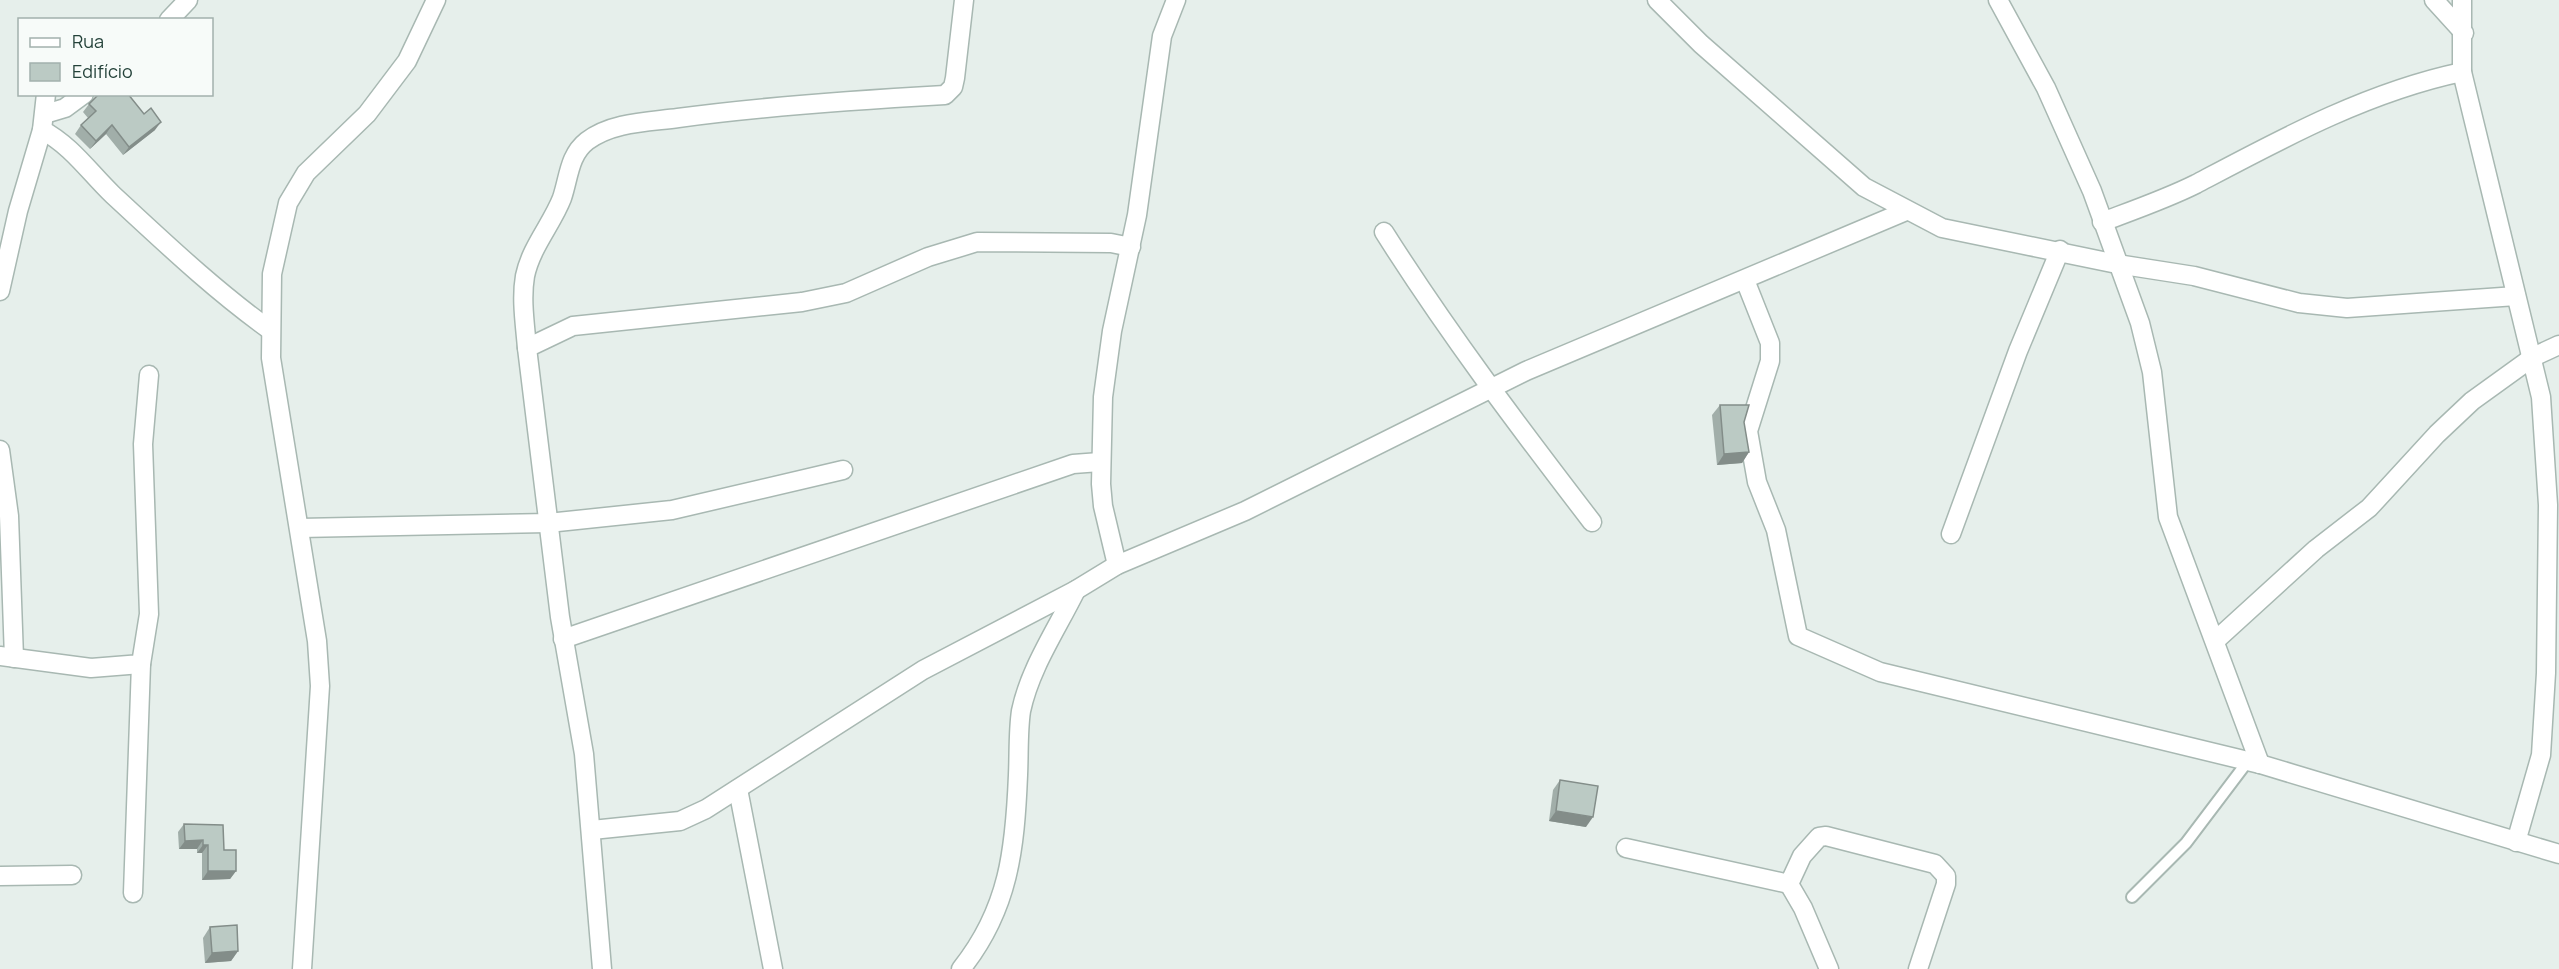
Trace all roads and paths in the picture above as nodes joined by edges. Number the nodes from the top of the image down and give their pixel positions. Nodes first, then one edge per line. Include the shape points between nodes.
1 (188, 0) edge
2 (436, 0) edge
3 (964, 0) edge
4 (1176, 0) edge
5 (1657, 0) edge
6 (1998, 0) edge
7 (2434, 0) edge
8 (2462, 0) edge
9 (171, 18) edge
10 (2464, 33) junction
11 (2462, 72) junction
12 (46, 96) edge
13 (81, 96) edge
14 (43, 122) junction
15 (1906, 211) junction
16 (2102, 222) junction
17 (1384, 232) dead end
18 (1131, 247) junction
19 (2060, 250) junction
20 (2117, 264) junction
21 (1745, 280) junction
22 (0, 291) edge
23 (2516, 296) junction
24 (270, 330) junction
25 (2559, 345) edge
26 (527, 348) junction
27 (2533, 357) junction
28 (149, 375) dead end
29 (1490, 389) junction
30 (0, 450) edge
31 (1100, 462) junction
32 (843, 470) dead end
33 (1592, 522) dead end
34 (548, 523) junction
35 (300, 528) junction
36 (1951, 534) dead end
37 (1117, 565) junction
38 (1076, 590) junction
39 (563, 639) junction
40 (2215, 641) junction
41 (7, 657) edge
42 (141, 664) junction
43 (2254, 763) junction
44 (738, 789) junction
45 (592, 830) junction
46 (2516, 842) junction
47 (1626, 848) dead end
48 (2559, 854) edge
49 (72, 875) dead end
50 (0, 876) edge
51 (1789, 884) junction
52 (133, 893) dead end
53 (2133, 897) dead end
54 (302, 969) edge
55 (602, 969) edge
56 (773, 969) edge
57 (961, 969) edge
58 (1829, 969) edge
59 (1918, 969) edge

1 - 9 street
2 - 24 street via 407,61 368,114 306,173 288,203 272,274
3 - 26 street via 955,78 945,96 733,110 620,126 586,141 575,152 562,196 525,274
4 - 18 street via 1162,36
5 - 15 street via 1701,44 1864,187
6 - 16 street via 2046,88
7 - 10 street
8 - 10 street
10 - 11 street
11 - 16 street via 2419,81 2332,116 2263,147 2196,184
11 - 23 street
12 - 14 street
13 - 14 street
14 - 22 street
14 - 24 street via 106,188 215,289
15 - 19 street via 1942,228
15 - 21 street
16 - 20 street
17 - 29 street
18 - 26 street via 1111,243 976,242 928,257 846,293 802,302 573,326
18 - 31 street via 1112,331
19 - 20 street
19 - 36 street via 2018,351
20 - 23 street via 2194,276 2324,307
20 - 40 street via 2140,323 2152,372 2168,517
21 - 29 street
21 - 43 street via 1770,344 1770,361 1748,431 1757,482 1776,530 1798,636 1880,672
23 - 27 street
24 - 35 street
25 - 27 street
26 - 34 street
27 - 40 street via 2472,401 2369,508 2316,549
27 - 46 street via 2541,398 2548,505 2546,673 2541,755
28 - 42 street via 143,444 149,614
29 - 33 street
29 - 37 street via 1245,511
30 - 41 street via 9,516
31 - 37 street via 1103,506
31 - 39 street via 1073,464
32 - 34 street via 672,510
34 - 35 street
34 - 39 street
35 - 54 street via 320,686
37 - 38 street
38 - 44 street via 923,670
38 - 57 street via 1030,682 1021,712 1011,865 1000,904 975,952
39 - 45 street via 584,754
40 - 43 street
41 - 42 street via 91,668
42 - 52 street
43 - 46 street
43 - 53 lane via 2186,843
44 - 45 street via 680,821
44 - 56 street
45 - 55 street
46 - 48 street
47 - 51 street
49 - 50 street
51 - 58 street
51 - 59 street via 1814,840 1826,836 1940,867 1946,884

